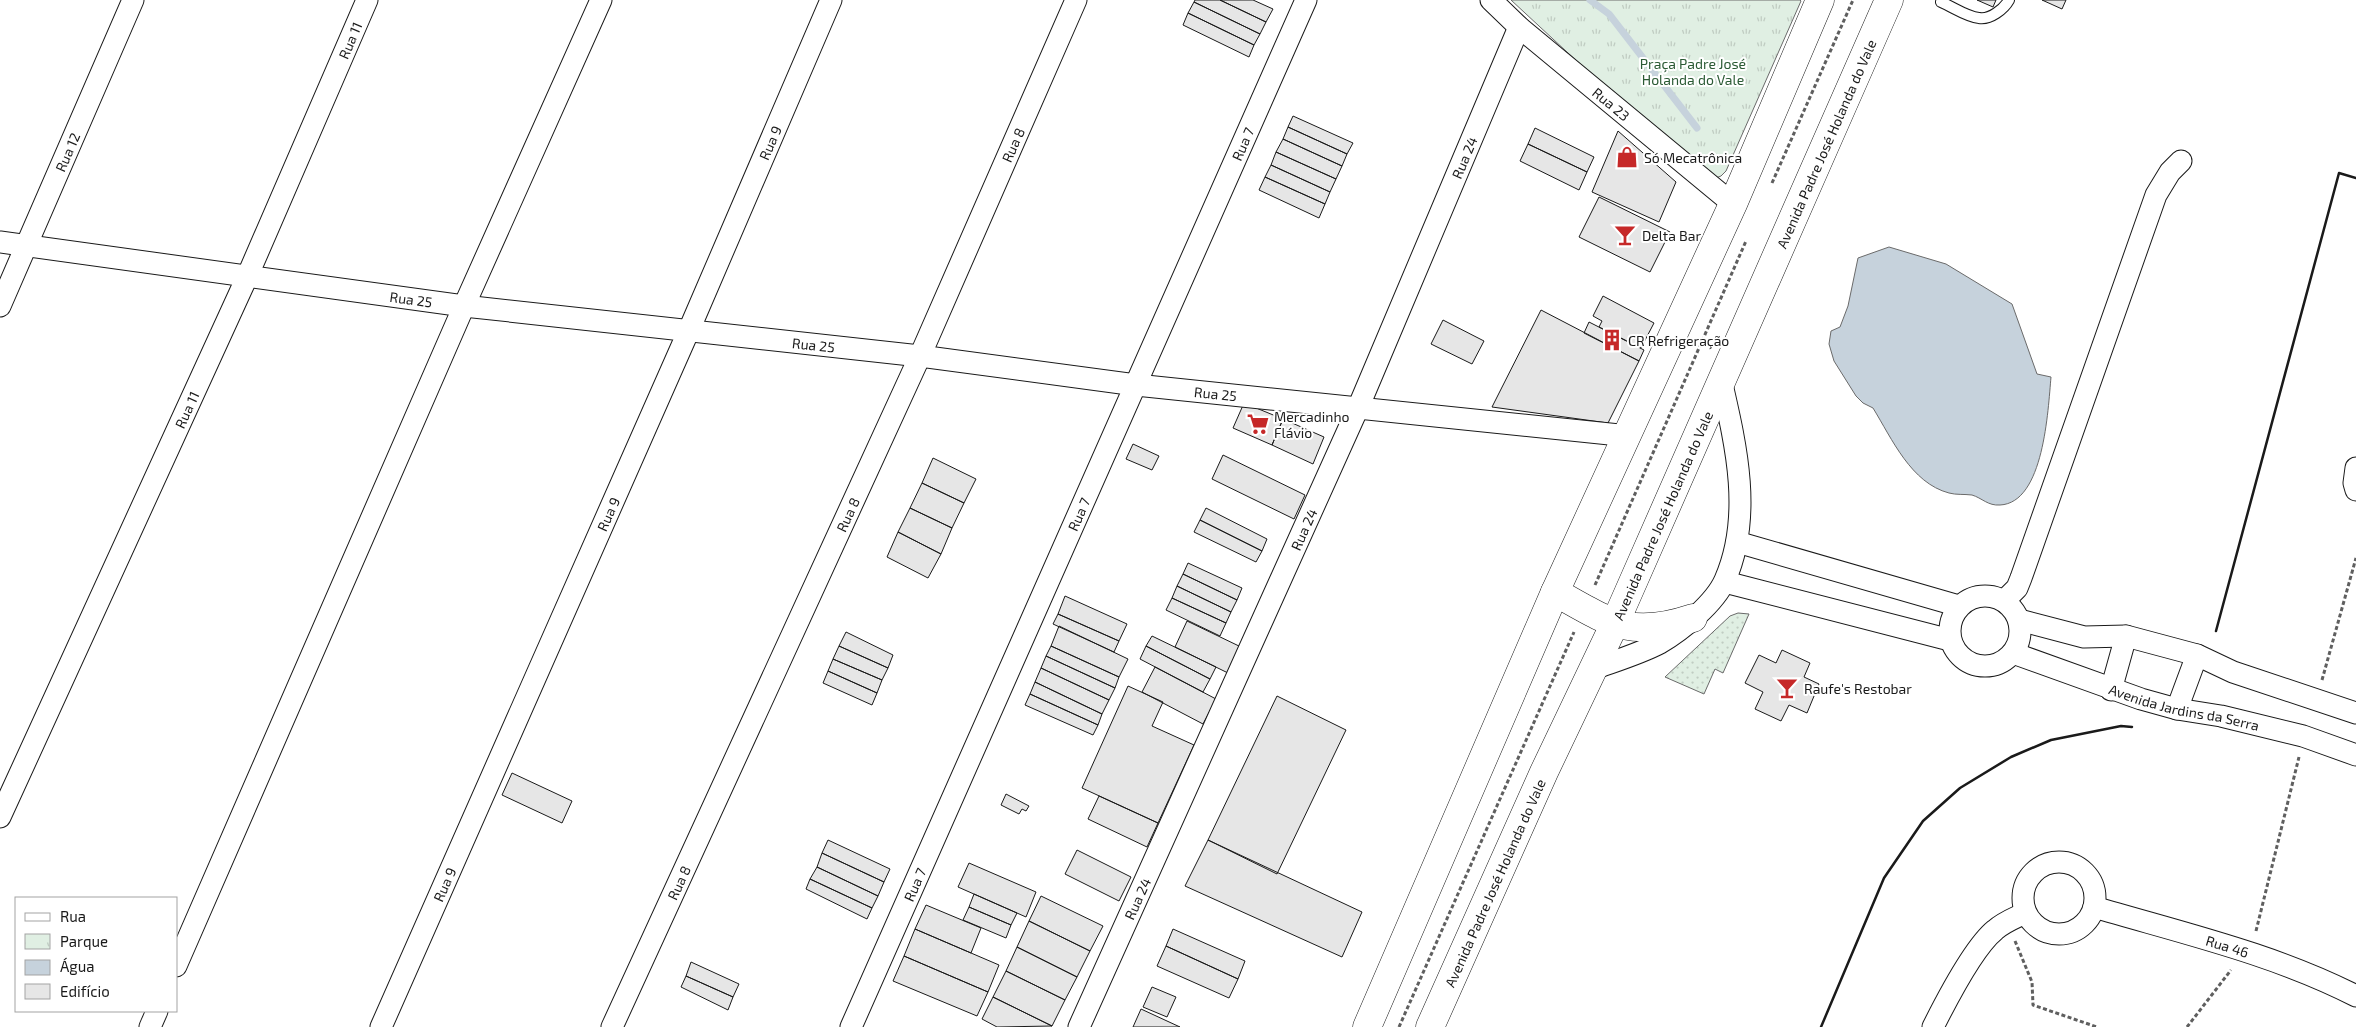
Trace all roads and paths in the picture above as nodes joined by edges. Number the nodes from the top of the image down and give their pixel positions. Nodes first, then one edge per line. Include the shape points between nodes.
1 (132, 0) edge
2 (366, 0) edge
3 (601, 0) edge
4 (831, 0) edge
5 (1076, 0) edge
6 (1306, 0) edge
7 (1491, 0) edge
8 (1853, 0) edge
9 (1889, 0) edge
10 (2009, 0) edge
11 (1940, 1) edge
12 (1817, 2) edge
13 (1519, 26) junction
14 (2181, 161) dead end
15 (1769, 191) dead end
16 (1733, 204) junction
17 (1749, 236) dead end
18 (0, 242) edge
19 (27, 245) junction
20 (247, 277) junction
21 (0, 306) edge
22 (464, 306) junction
23 (689, 330) junction
24 (920, 356) junction
25 (1721, 380) junction
26 (1136, 385) junction
27 (1358, 408) junction
28 (1628, 436) junction
29 (2356, 468) edge
30 (2356, 490) edge
31 (1737, 542) junction
32 (2356, 558) edge
33 (1724, 582) junction
34 (1556, 592) junction
35 (2004, 601) junction
36 (1959, 606) junction
37 (1584, 608) junction
38 (1693, 618) junction
39 (2019, 620) junction
40 (1615, 623) junction
41 (2126, 636) junction
42 (1950, 640) junction
43 (2013, 654) junction
44 (2197, 655) junction
45 (1593, 669) junction
46 (2111, 690) junction
47 (2316, 699) junction
48 (2177, 709) junction
49 (2356, 714) edge
50 (2304, 736) junction
51 (2356, 755) edge
52 (0, 817) edge
53 (2094, 907) junction
54 (2016, 917) junction
55 (2243, 950) junction
56 (178, 961) edge
57 (2356, 996) edge
58 (157, 1012) edge
59 (150, 1027) edge
60 (381, 1027) edge
61 (612, 1027) edge
62 (850, 1027) edge
63 (1079, 1027) edge
64 (1367, 1027) edge
65 (1399, 1027) edge
66 (1430, 1027) edge
67 (1933, 1027) edge
68 (2096, 1027) edge
69 (2187, 1027) edge

1 - 19 street, Rua 12
2 - 20 street, Rua 11
3 - 22 street
4 - 23 street, Rua 9
5 - 24 street, Rua 8
6 - 26 street, Rua 7
7 - 13 street, Rua 23
8 - 15 path
9 - 25 main road, Avenida Padre José Holanda do Vale
10 - 11 lane via 2006,7 1980,19
12 - 16 main road
13 - 16 street, Rua 23
13 - 27 street, Rua 24
14 - 35 street via 2156,195 2021,578 2017,588
16 - 28 main road
17 - 37 path
18 - 19 street, Rua 25
19 - 20 street, Rua 25
19 - 21 street, Rua 12
20 - 22 street, Rua 25
20 - 52 street, Rua 11
22 - 23 street, Rua 25
22 - 56 street
23 - 24 street, Rua 25
23 - 60 street, Rua 9
24 - 26 street, Rua 25
24 - 61 street, Rua 8
25 - 31 street via 1735,438 1739,474
25 - 40 main road, Avenida Padre José Holanda do Vale
26 - 27 street, Rua 25
26 - 62 street, Rua 7
27 - 28 street, Rua 25
27 - 63 street, Rua 24
28 - 34 main road
29 - 30 street
31 - 33 street
31 - 36 street
32 - 47 path
33 - 38 street
33 - 42 street
34 - 37 main road
34 - 64 main road
35 - 36 street via 1981,596
35 - 39 street
36 - 42 street via 1952,616
37 - 40 main road
37 - 65 path
38 - 40 main road via 1652,629
38 - 45 street via 1659,644
39 - 41 street via 2084,637
39 - 43 street via 2019,643
40 - 45 main road, Avenida Padre José Holanda do Vale
41 - 44 street
41 - 46 street
42 - 43 street via 1955,651 1972,665 1994,666
43 - 46 street, Avenida Jardins da Serra
44 - 47 street via 2233,672
44 - 48 street
45 - 66 main road, Avenida Padre José Holanda do Vale
46 - 48 street, Avenida Jardins da Serra
47 - 49 street
48 - 50 street, Avenida Jardins da Serra
50 - 51 street, Avenida Jardins da Serra
50 - 55 path via 2256,930
53 - 54 street via 2082,927 2059,935 2047,933
53 - 54 street via 2095,894 2085,873 2076,866 2052,862 2041,866 2025,884
53 - 55 street, Rua 46
54 - 67 street via 1994,930 1981,944
54 - 68 path via 2032,982 2033,1005
55 - 57 street, Rua 46 via 2322,979
55 - 69 path
58 - 59 street

